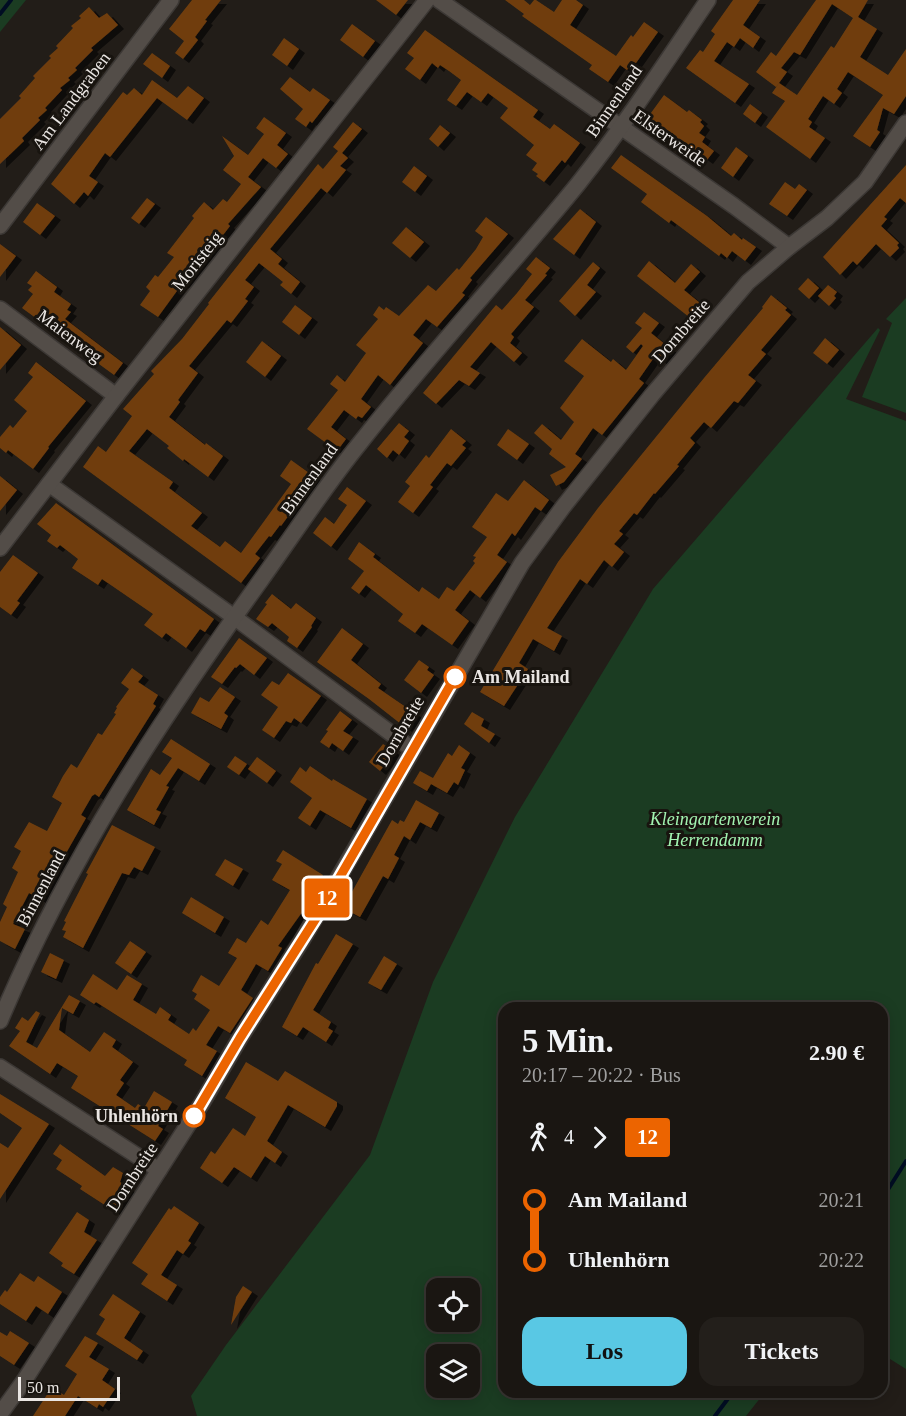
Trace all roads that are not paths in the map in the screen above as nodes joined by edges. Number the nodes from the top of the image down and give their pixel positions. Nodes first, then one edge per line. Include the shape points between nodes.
1 (171, 0) edge
2 (427, 0) edge
3 (440, 0) edge
4 (708, 0) edge
5 (906, 123) edge
6 (620, 127) junction
7 (0, 226) edge
8 (789, 247) junction
9 (0, 309) edge
10 (116, 396) junction
11 (49, 484) junction
12 (0, 548) edge
13 (234, 617) junction
14 (412, 749) junction
15 (0, 1021) edge
16 (0, 1066) edge
17 (159, 1170) junction
18 (0, 1414) edge

1 - 7 street, Am Landgraben
2 - 10 street, Moristeig
3 - 6 street, Elsterweide
4 - 6 street, Binnenland
5 - 8 street, Dornbreite via 865,182
6 - 8 street, Elsterweide
6 - 13 street, Binnenland via 578,183 358,444
8 - 14 street, Dornbreite via 748,282 563,507 522,563
9 - 10 street, Maienweg
10 - 11 street, Moristeig
11 - 12 street, Moristeig
11 - 13 street
13 - 14 street
13 - 15 street, Binnenland via 74,866
14 - 17 street, Dornbreite via 318,915
16 - 17 street
17 - 18 street, Dornbreite

